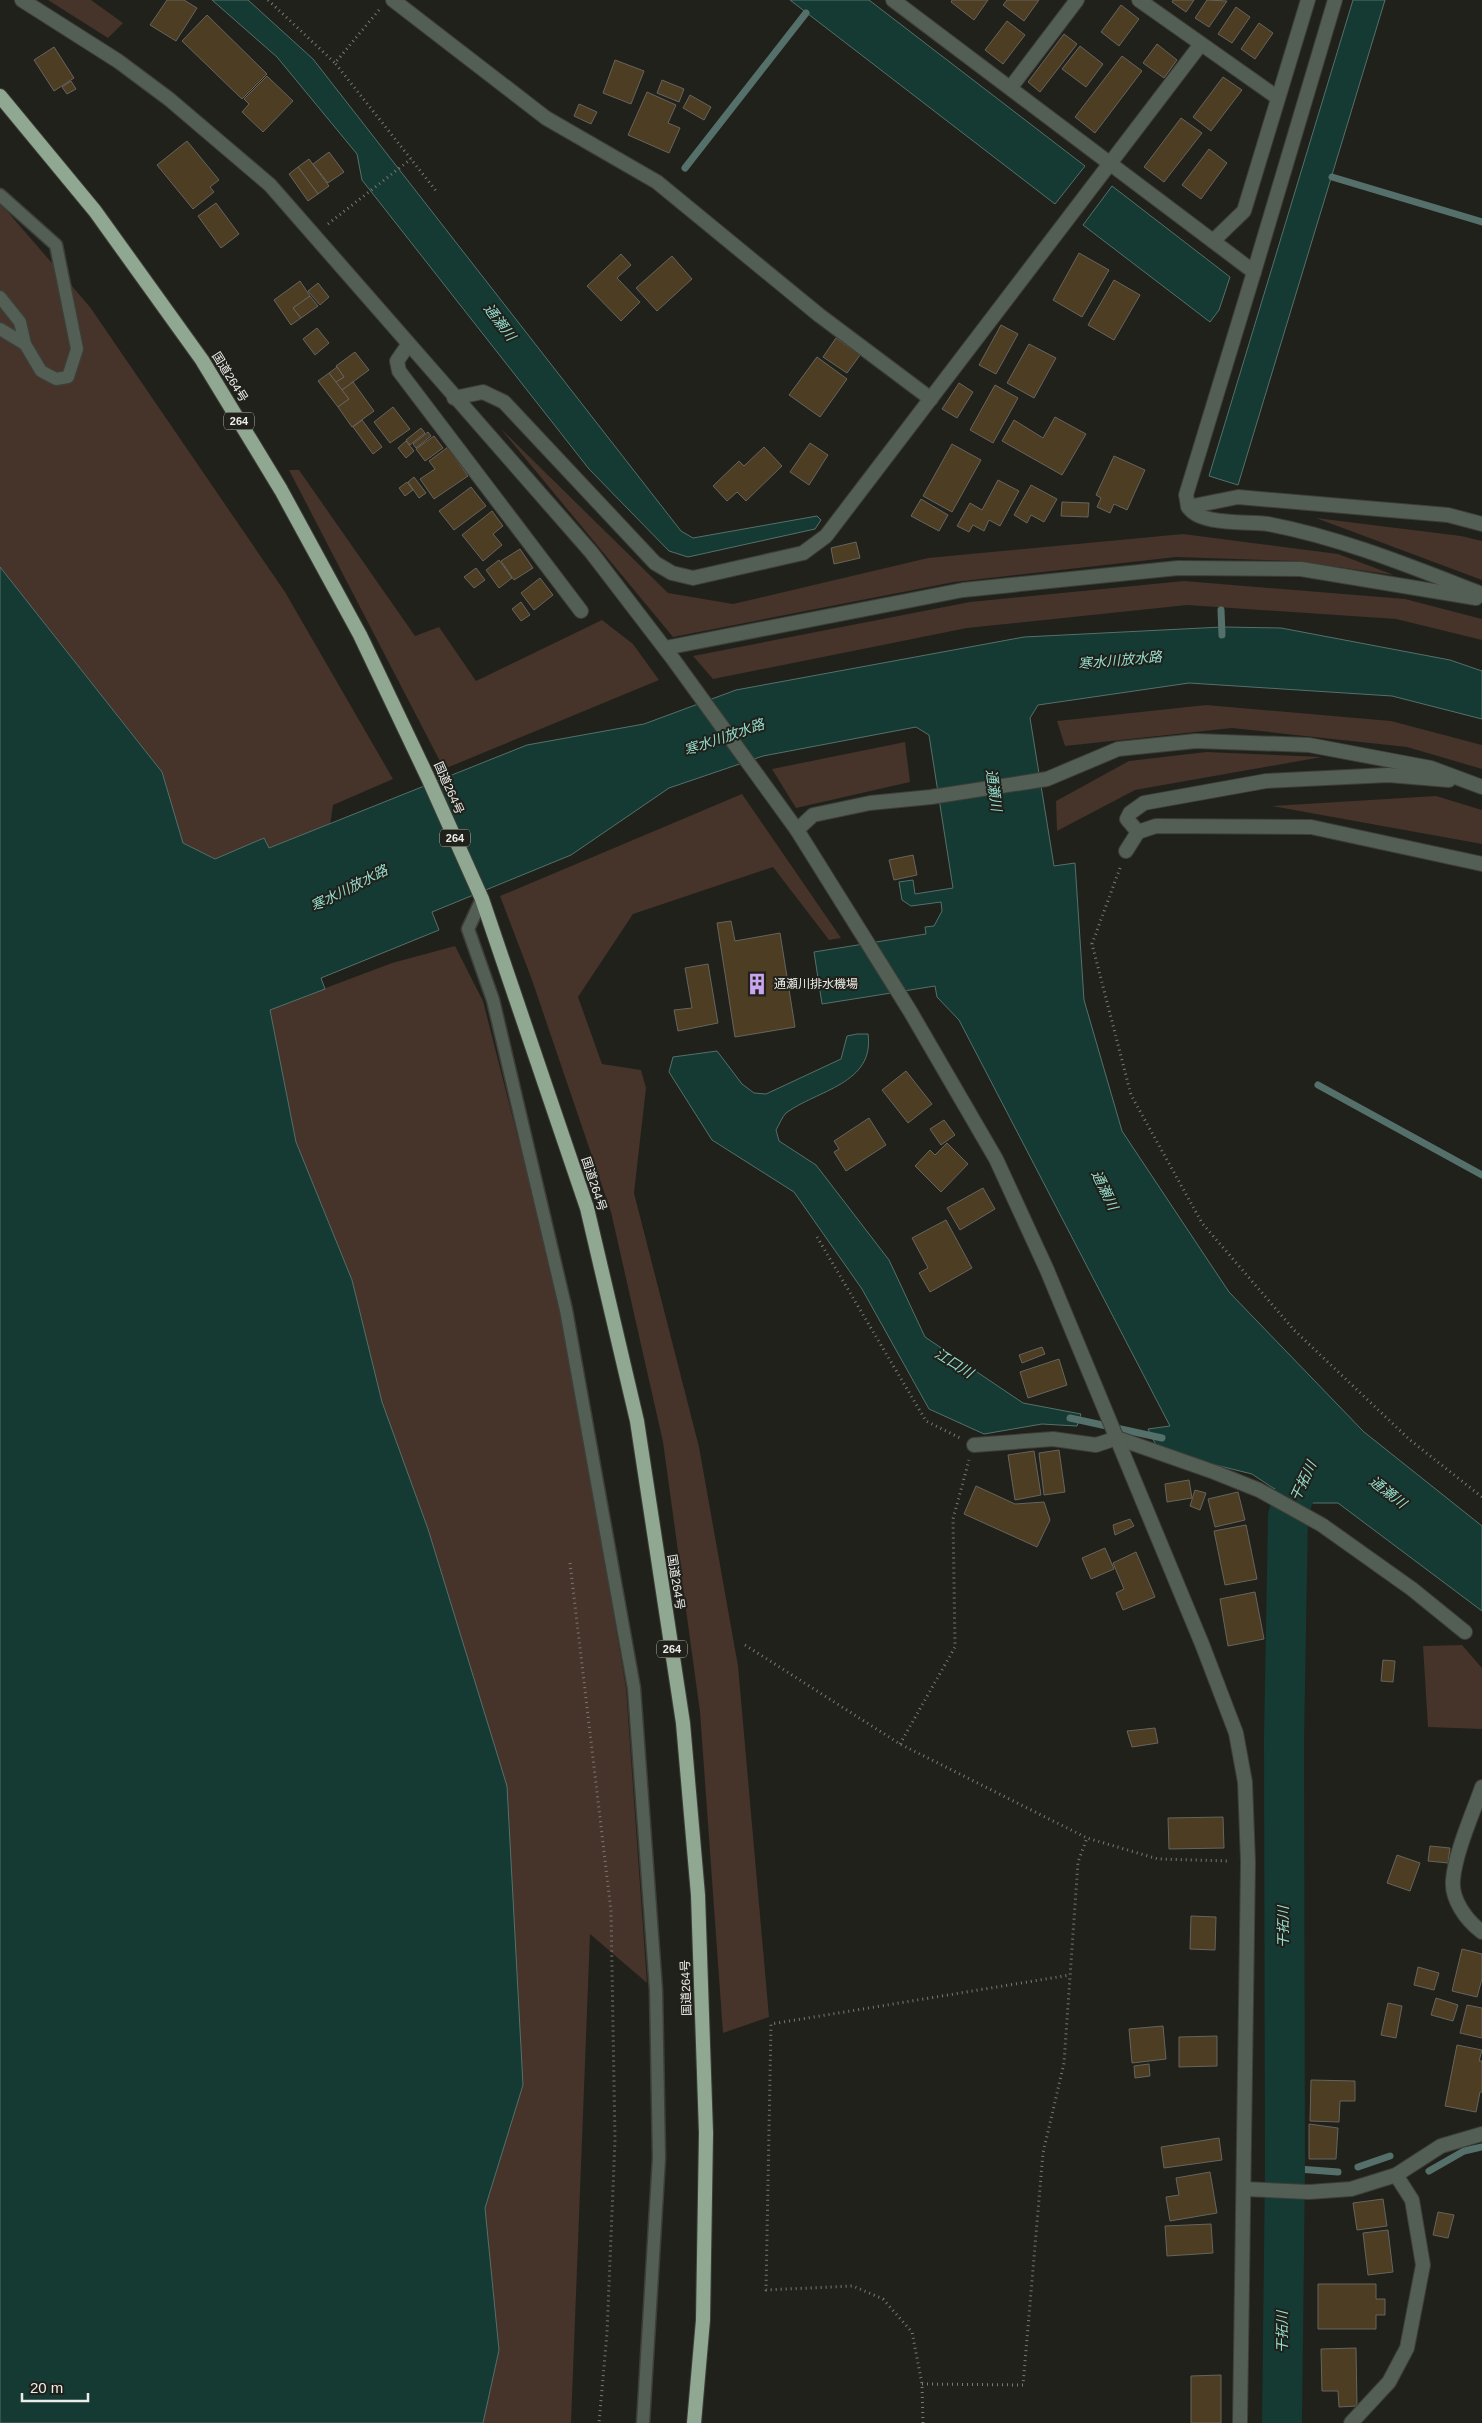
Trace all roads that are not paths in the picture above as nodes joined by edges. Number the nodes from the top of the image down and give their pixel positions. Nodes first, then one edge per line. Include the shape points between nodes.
1 (22, 0) edge
2 (1077, 0) edge
3 (1140, 0) edge
4 (1306, 0) edge
5 (1336, 0) edge
6 (902, 2) edge
7 (387, 4) edge
8 (1201, 44) junction
9 (1011, 87) junction
10 (0, 96) edge
11 (1278, 98) junction
12 (1110, 162) junction
13 (0, 195) edge
14 (1213, 241) junction
15 (1254, 272) junction
16 (0, 297) edge
17 (0, 329) edge
18 (24, 344) junction
19 (408, 345) junction
20 (454, 398) junction
21 (931, 399) junction
22 (1188, 507) junction
23 (1482, 524) edge
24 (1482, 594) edge
25 (1482, 599) edge
26 (581, 611) dead end
27 (669, 654) junction
28 (1460, 780) junction
29 (1482, 787) edge
30 (797, 830) junction
31 (1138, 832) junction
32 (1126, 851) road end
33 (1482, 864) edge
34 (482, 899) junction
35 (1117, 1438) junction
36 (974, 1445) road end
37 (1465, 1632) dead end
38 (1482, 1787) edge
39 (1482, 1932) edge
40 (1482, 2134) edge
41 (1396, 2174) junction
42 (1244, 2189) junction
43 (643, 2423) edge
44 (694, 2423) edge
45 (1240, 2423) edge
46 (1350, 2423) edge

1 - 19 street via 118,61 169,99 270,185
2 - 9 street
3 - 8 street
4 - 11 street
5 - 15 street
6 - 9 street
7 - 21 street via 546,118 656,182 818,315
8 - 11 street
8 - 12 street
9 - 12 street
10 - 34 highway, 国道264号 / 264 via 95,211 202,360 281,490 360,635
11 - 14 street via 1244,211
12 - 14 street
12 - 21 street
13 - 18 lane via 56,245 77,349 68,377 56,379 41,371
14 - 15 street
15 - 22 street via 1186,495
16 - 18 lane via 20,322
17 - 18 lane
19 - 20 street
19 - 26 street via 397,361 399,371
20 - 21 street via 483,392 504,402 655,563 672,574 693,578 803,553 826,536
20 - 27 street via 590,552
22 - 23 street via 1238,497 1448,515
22 - 24 street via 1196,515 1213,520 1266,524 1353,545
25 - 27 street via 1301,569 1178,568 964,590
27 - 30 street
28 - 29 street
28 - 30 street via 1431,768 1309,745 1196,741 1118,749 1047,778 931,797 870,803 813,815
28 - 31 street via 1388,775 1266,781 1144,803 1127,819
30 - 35 street via 901,997 996,1159 1047,1270
31 - 32 street
31 - 33 street via 1156,826 1311,827
34 - 43 lane via 468,929 493,1000 566,1310 634,1688 656,1990 659,2158
34 - 44 highway, 国道264号 / 264 via 587,1208 636,1421 683,1723 698,1895 706,2132 703,2320
35 - 36 street via 1096,1445 1053,1439
35 - 37 street via 1259,1490 1322,1525 1412,1589
35 - 42 street via 1236,1732 1245,1782 1248,1862
38 - 39 street via 1453,1881 1458,1903 1472,1924
40 - 41 street via 1441,2146
41 - 42 street via 1351,2189 1310,2192
41 - 46 street via 1412,2200 1423,2265 1407,2348 1389,2382
42 - 45 street

